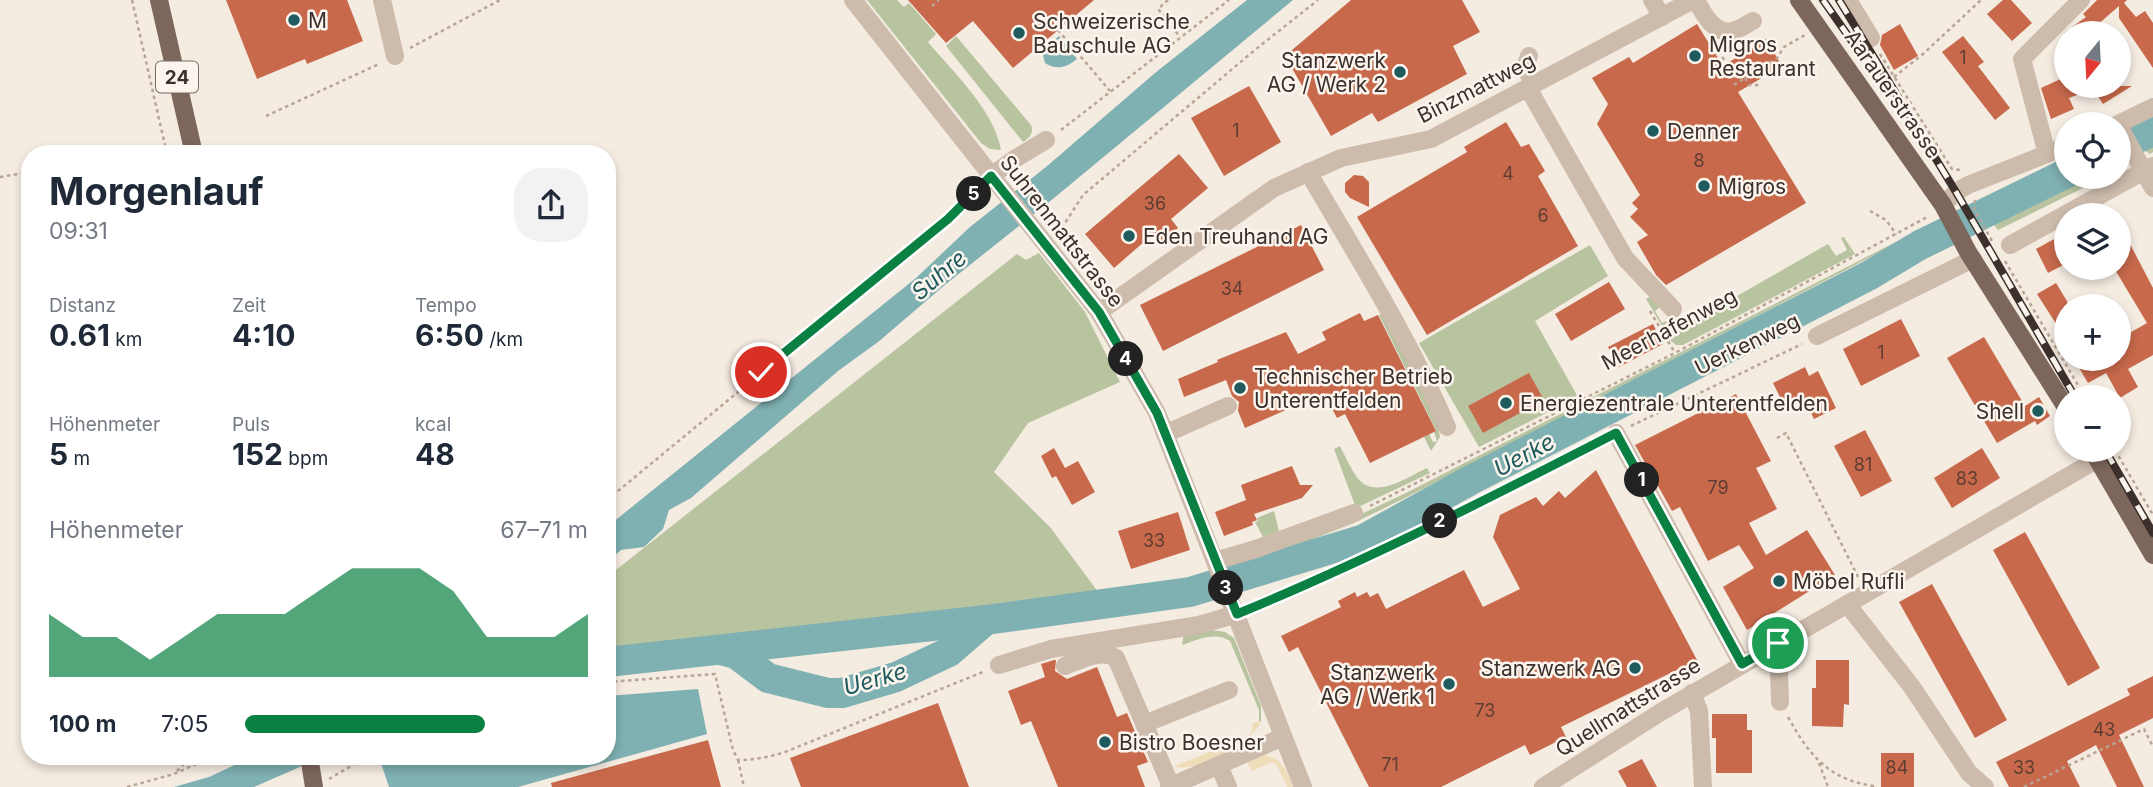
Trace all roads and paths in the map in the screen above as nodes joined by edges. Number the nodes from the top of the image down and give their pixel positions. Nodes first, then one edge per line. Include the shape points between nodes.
1 (132, 0) edge
2 (159, 0) edge
3 (382, 0) edge
4 (853, 0) edge
5 (939, 0) edge
6 (1168, 0) edge
7 (1229, 0) edge
8 (1318, 0) edge
9 (1652, 0) edge
10 (1694, 0) edge
11 (1799, 0) edge
12 (1848, 0) edge
13 (1981, 0) edge
14 (2081, 0) edge
15 (932, 6) dead end
16 (1662, 17) junction
17 (1753, 21) dead end
18 (1058, 30) dead end
19 (1181, 37) junction
20 (1803, 37) dead end
21 (1871, 38) joint
22 (1529, 56) dead end
23 (396, 57) dead end
24 (1725, 64) dead end
25 (1894, 77) junction
26 (1745, 78) junction
27 (1759, 85) dead end
28 (1531, 86) junction
29 (1111, 92) junction
30 (2153, 107) edge
31 (2131, 119) edge
32 (1046, 140) joint
33 (165, 145) edge
34 (192, 145) edge
35 (2131, 145) edge
36 (2054, 151) edge
37 (2047, 154) junction
38 (2144, 166) edge
39 (1308, 172) junction
40 (21, 174) edge
41 (0, 177) edge
42 (995, 182) junction
43 (2153, 188) edge
44 (1972, 192) junction
45 (1946, 210) junction
46 (1870, 211) dead end
47 (1896, 234) junction
48 (1990, 237) dead end
49 (1042, 241) junction
50 (2007, 253) joint
51 (1971, 255) junction
52 (1673, 309) dead end
53 (1650, 311) dead end
54 (1099, 312) junction
55 (1817, 336) joint
56 (1675, 353) junction
57 (2078, 385) edge
58 (2054, 388) edge
59 (1228, 405) dead end
60 (1447, 427) dead end
61 (1616, 433) junction
62 (1166, 435) junction
63 (1777, 438) dead end
64 (2082, 462) edge
65 (2100, 462) edge
66 (2122, 462) edge
67 (616, 493) edge
68 (1354, 513) joint
69 (2153, 514) edge
70 (2153, 555) edge
71 (1217, 564) junction
72 (1866, 593) junction
73 (1847, 604) junction
74 (1235, 611) junction
75 (1778, 643) junction
76 (1742, 664) junction
77 (999, 665) joint
78 (1065, 666) dead end
79 (616, 681) edge
80 (1229, 690) dead end
81 (1692, 693) junction
82 (1780, 702) joint
83 (1144, 724) junction
84 (1283, 737) junction
85 (2153, 747) edge
86 (738, 760) junction
87 (1819, 763) junction
88 (183, 765) edge
89 (194, 765) edge
90 (310, 765) edge
91 (354, 765) edge
92 (1219, 765) junction
93 (174, 774) junction
94 (338, 775) dead end
95 (1549, 786) edge
96 (1874, 786) edge
97 (127, 787) edge
98 (314, 787) edge
99 (744, 787) edge
100 (1170, 787) edge
101 (1228, 787) edge
102 (1303, 787) edge
103 (1703, 787) edge
104 (1828, 787) edge
105 (1985, 787) edge
106 (2024, 787) edge

1 - 33 path
2 - 34 main road, 24
3 - 23 street
4 - 42 street, Suhrenmattstrasse
5 - 15 path
6 - 19 path via 1158,9
7 - 19 path
8 - 49 path via 1083,195 1062,229
9 - 16 street
10 - 16 street, Binzmattweg
10 - 17 street via 1710,24 1719,29 1731,32
11 - 45 main road, Aarauerstrasse
12 - 21 street
13 - 25 path
14 - 37 street via 2022,59
16 - 28 street, Binzmattweg
18 - 29 path
19 - 29 path
20 - 26 path
21 - 25 path
22 - 28 street via 1525,67
24 - 26 path via 1736,84
25 - 44 path via 1952,169 1962,171
26 - 27 path via 1749,85
28 - 39 street, Binzmattweg via 1431,139 1341,158
28 - 52 street via 1625,258
29 - 32 path
30 - 31 street
32 - 42 street via 1013,160
35 - 38 street
36 - 37 street
37 - 44 street
38 - 43 street
38 - 50 street
39 - 54 street, Binzmattweg via 1274,188
39 - 60 street via 1396,321
40 - 41 path
42 - 49 street, Suhrenmattstrasse
42 - 67 path
44 - 45 street via 1956,192
44 - 48 path via 1974,209
45 - 47 path, Meerhafenweg
45 - 51 main road, Aarauerstrasse
46 - 47 path
47 - 56 path, Meerhafenweg
49 - 54 street, Suhrenmattstrasse
50 - 57 path
51 - 55 street, Uerkenweg
51 - 58 main road, Aarauerstrasse
53 - 56 path
54 - 62 street, Suhrenmattstrasse
55 - 61 path, Uerkenweg
56 - 68 path, Meerhafenweg
59 - 62 street
61 - 74 path, Uerkenweg via 1296,590
61 - 76 street
62 - 71 street, Suhrenmattstrasse
63 - 72 path via 1786,433
64 - 72 street, Quellmattstrasse
65 - 70 main road
66 - 69 path
68 - 71 street
71 - 74 street, Suhrenmattstrasse
72 - 73 street, Quellmattstrasse
73 - 75 street, Quellmattstrasse
73 - 105 street via 1912,687 1969,773
74 - 77 street via 1199,625 1051,649
74 - 84 street, Suhrenmattstrasse
75 - 76 street, Quellmattstrasse
75 - 82 street
76 - 81 street, Quellmattstrasse
77 - 86 path via 785,752
78 - 83 street via 1092,656 1116,658
79 - 86 path via 715,674
80 - 83 street
81 - 95 street, Quellmattstrasse
81 - 103 street via 1699,711
82 - 87 path
83 - 100 street
84 - 92 street
84 - 102 street, Suhrenmattstrasse
85 - 106 path via 2144,729
86 - 99 path
87 - 96 path via 1853,783
87 - 104 path
88 - 93 path
89 - 93 path
90 - 98 main road, bridge
91 - 94 path
92 - 100 street
92 - 101 street
93 - 97 path

